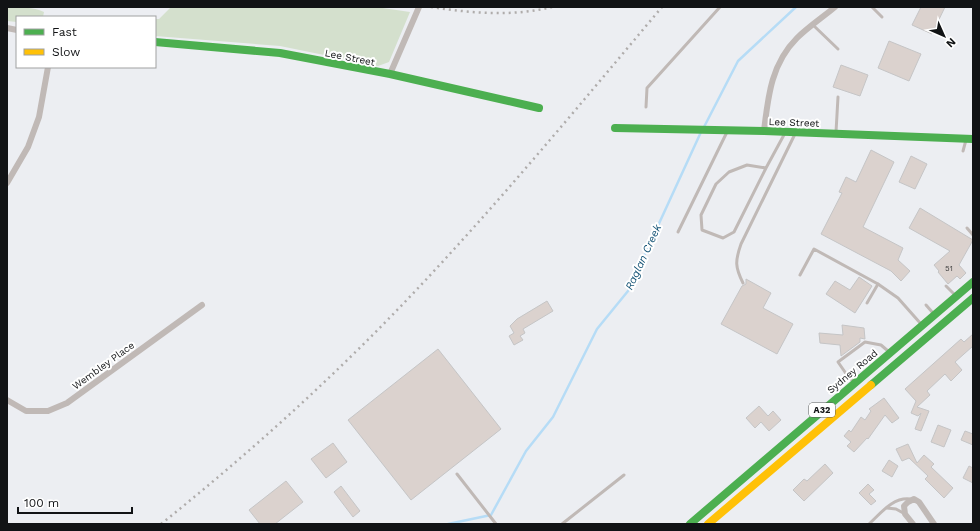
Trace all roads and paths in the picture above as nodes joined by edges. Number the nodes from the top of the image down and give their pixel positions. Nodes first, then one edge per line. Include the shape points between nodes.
1 (419, 7) edge
2 (720, 7) edge
3 (835, 7) edge
4 (872, 7) edge
5 (882, 17) dead end
6 (813, 25) junction
7 (156, 42) edge
8 (838, 49) dead end
9 (48, 68) edge
10 (390, 74) junction
11 (838, 97) dead end
12 (646, 107) dead end
13 (539, 108) dead end
14 (615, 128) dead end
15 (728, 130) junction
16 (764, 131) junction
17 (786, 132) junction
18 (796, 132) junction
19 (836, 134) junction
20 (970, 139) edge
21 (963, 151) dead end
22 (766, 168) junction
23 (7, 183) edge
24 (967, 228) dead end
25 (678, 232) dead end
26 (973, 235) edge
27 (800, 275) dead end
28 (973, 282) edge
29 (743, 283) dead end
30 (878, 284) junction
31 (946, 286) dead end
32 (956, 296) junction
33 (973, 298) edge
34 (866, 303) dead end
35 (202, 305) dead end
36 (926, 305) dead end
37 (935, 314) junction
38 (922, 325) junction
39 (889, 353) junction
40 (854, 382) junction
41 (7, 400) edge
42 (458, 474) dead end
43 (624, 475) dead end
44 (914, 499) junction
45 (887, 508) junction
46 (905, 514) junction
47 (496, 523) edge
48 (562, 524) edge
49 (690, 524) edge
50 (708, 524) edge
51 (869, 524) edge
52 (913, 524) edge
53 (934, 524) edge

1 - 10 street
2 - 12 lane via 647,88
3 - 6 street
4 - 5 lane
6 - 8 lane
6 - 16 street via 797,38 776,68 770,87
7 - 10 main road, Lee Street via 280,53
9 - 23 street via 39,117 28,148
10 - 13 main road, Lee Street
11 - 19 lane
14 - 15 main road, Lee Street
15 - 16 main road, Lee Street
15 - 25 lane
16 - 17 main road, Lee Street
17 - 18 main road, Lee Street
17 - 22 lane
18 - 19 main road, Lee Street
18 - 29 lane via 736,258 737,272
19 - 20 main road, Lee Street
20 - 21 lane
22 - 22 lane via 734,232 723,238 702,230 702,215 716,184 729,172 747,165
24 - 26 lane
27 - 30 lane via 814,249
28 - 32 main road, Sydney Road / A32
30 - 34 lane
30 - 38 lane via 898,298
31 - 32 lane
32 - 37 main road, Sydney Road / A32
33 - 50 main road, A32
35 - 41 street, Wembley Place via 67,403 48,411 26,411
36 - 37 lane
37 - 38 main road, Sydney Road / A32
38 - 39 main road, Sydney Road / A32
39 - 40 main road, Sydney Road / A32
39 - 40 lane via 881,345 865,342 838,362
40 - 49 main road, Sydney Road / A32
42 - 47 lane
43 - 48 lane
44 - 45 lane via 903,498
44 - 46 street via 904,506
44 - 53 street via 920,502
45 - 46 lane
45 - 51 lane
46 - 52 street

